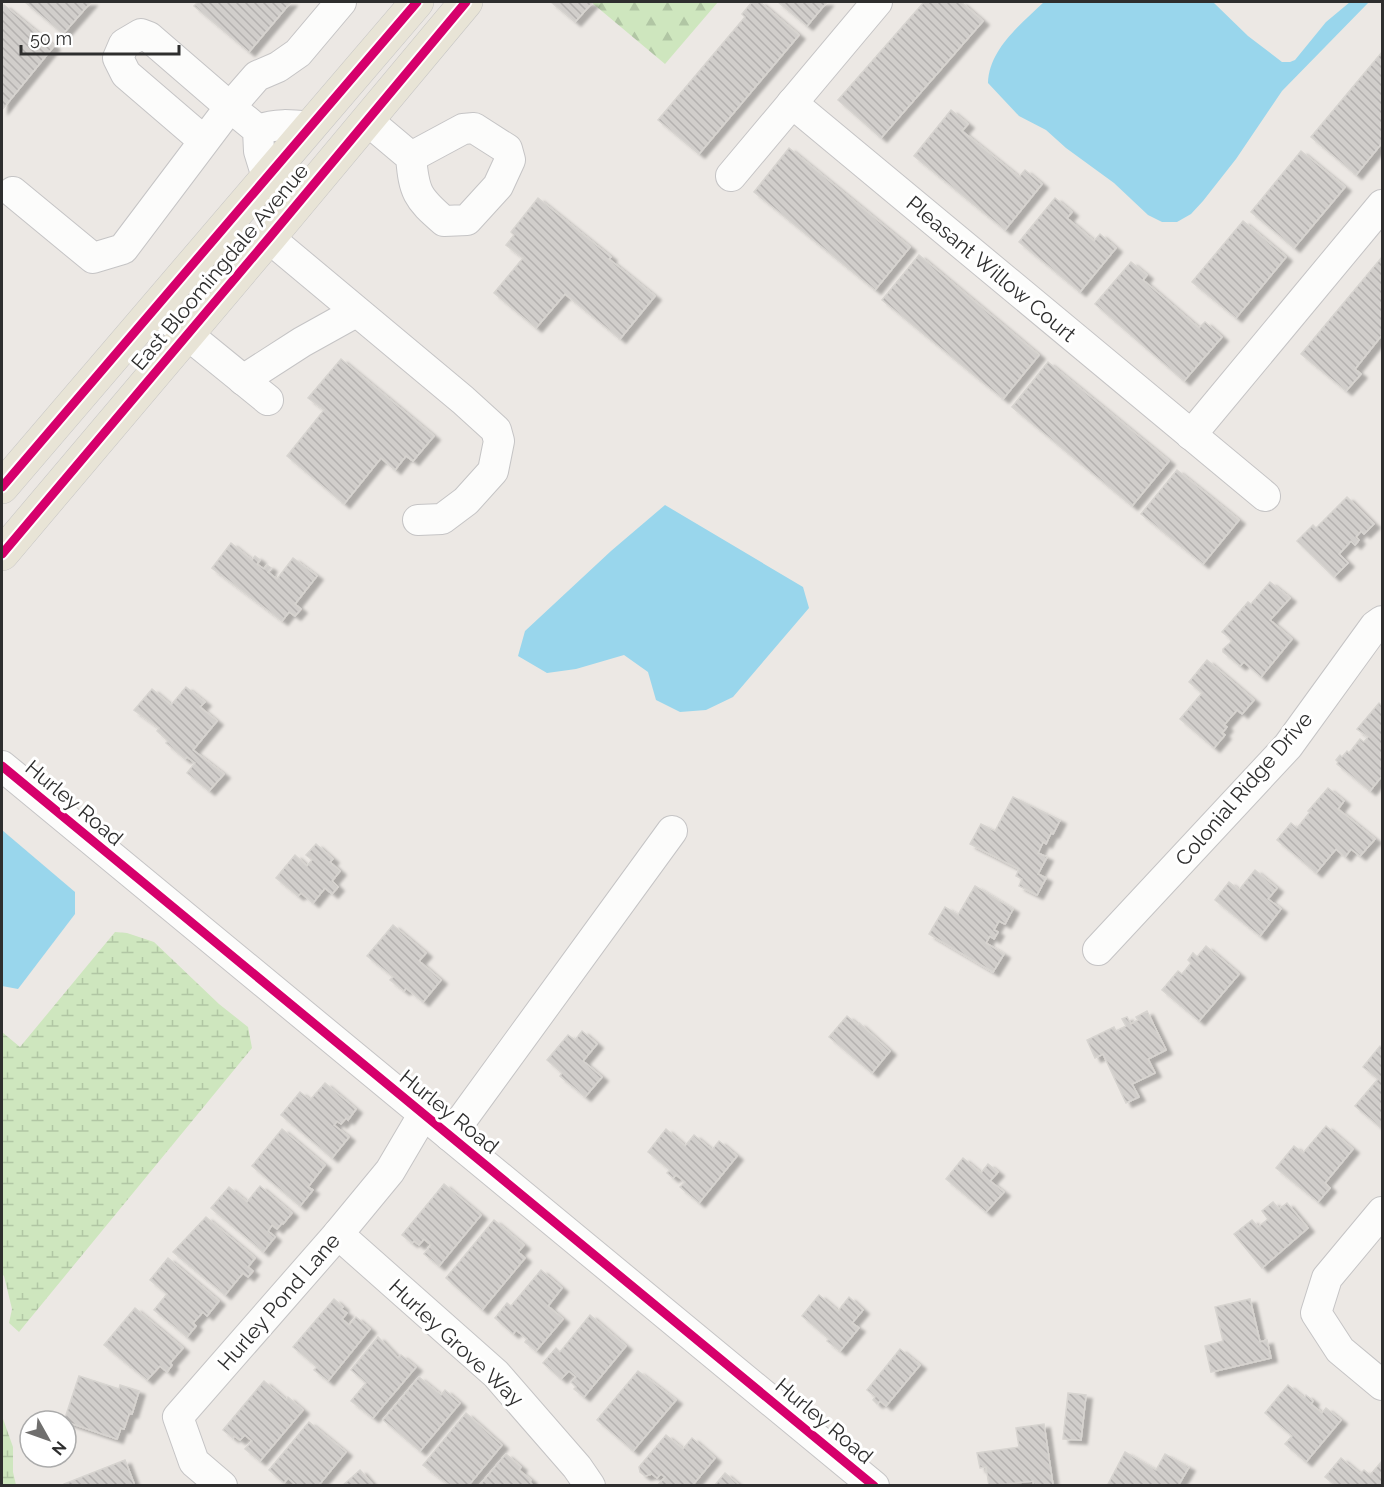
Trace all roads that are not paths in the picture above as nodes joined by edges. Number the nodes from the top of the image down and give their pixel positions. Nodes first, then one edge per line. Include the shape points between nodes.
1 (341, 2) edge
2 (417, 2) edge
3 (466, 2) edge
4 (878, 2) edge
5 (792, 104) junction
6 (230, 107) junction
7 (367, 120) junction
8 (311, 127) junction
9 (258, 130) junction
10 (204, 141) junction
11 (411, 157) dead end
12 (731, 176) dead end
13 (267, 177) junction
14 (13, 192) dead end
15 (1383, 205) edge
16 (269, 238) junction
17 (155, 308) junction
18 (356, 312) junction
19 (188, 334) junction
20 (243, 380) junction
21 (268, 400) dead end
22 (1191, 435) junction
23 (2, 487) edge
24 (1264, 496) dead end
25 (418, 520) dead end
26 (2, 554) edge
27 (1383, 621) edge
28 (2, 766) edge
29 (672, 831) dead end
30 (1098, 950) dead end
31 (423, 1115) junction
32 (450, 1137) junction
33 (1383, 1212) edge
34 (338, 1234) junction
35 (1383, 1385) edge
36 (222, 1485) edge
37 (590, 1485) edge
38 (874, 1485) edge

1 - 6 street via 298,53 257,76
2 - 8 main road, East Bloomingdale Avenue
3 - 7 main road, East Bloomingdale Avenue
4 - 5 street
5 - 12 street
5 - 22 street, Pleasant Willow Court
6 - 9 street
6 - 10 street
6 - 10 street via 149,37 141,34 124,44 118,58 126,74
7 - 11 street
7 - 16 main road, East Bloomingdale Avenue
8 - 9 street via 270,125
8 - 13 main road, East Bloomingdale Avenue
9 - 13 street
10 - 14 street via 123,249 93,258
13 - 17 main road, East Bloomingdale Avenue
15 - 22 street
16 - 18 street
16 - 19 main road, East Bloomingdale Avenue
17 - 19 street
17 - 23 main road, East Bloomingdale Avenue
18 - 20 street
18 - 25 street via 496,430 499,441 493,471 466,501 442,519
19 - 20 street
19 - 26 main road, East Bloomingdale Avenue
20 - 21 street
22 - 24 street, Pleasant Willow Court
27 - 30 street, Colonial Ridge Drive via 1375,626 1288,746
28 - 31 street, Hurley Road
29 - 32 street
31 - 32 street, Hurley Road
31 - 34 street, Hurley Pond Lane via 390,1171
32 - 38 street, Hurley Road
33 - 35 street via 1327,1278 1316,1313 1340,1350
34 - 36 street, Hurley Pond Lane via 178,1417 194,1462
34 - 37 street, Hurley Grove Way via 496,1374

